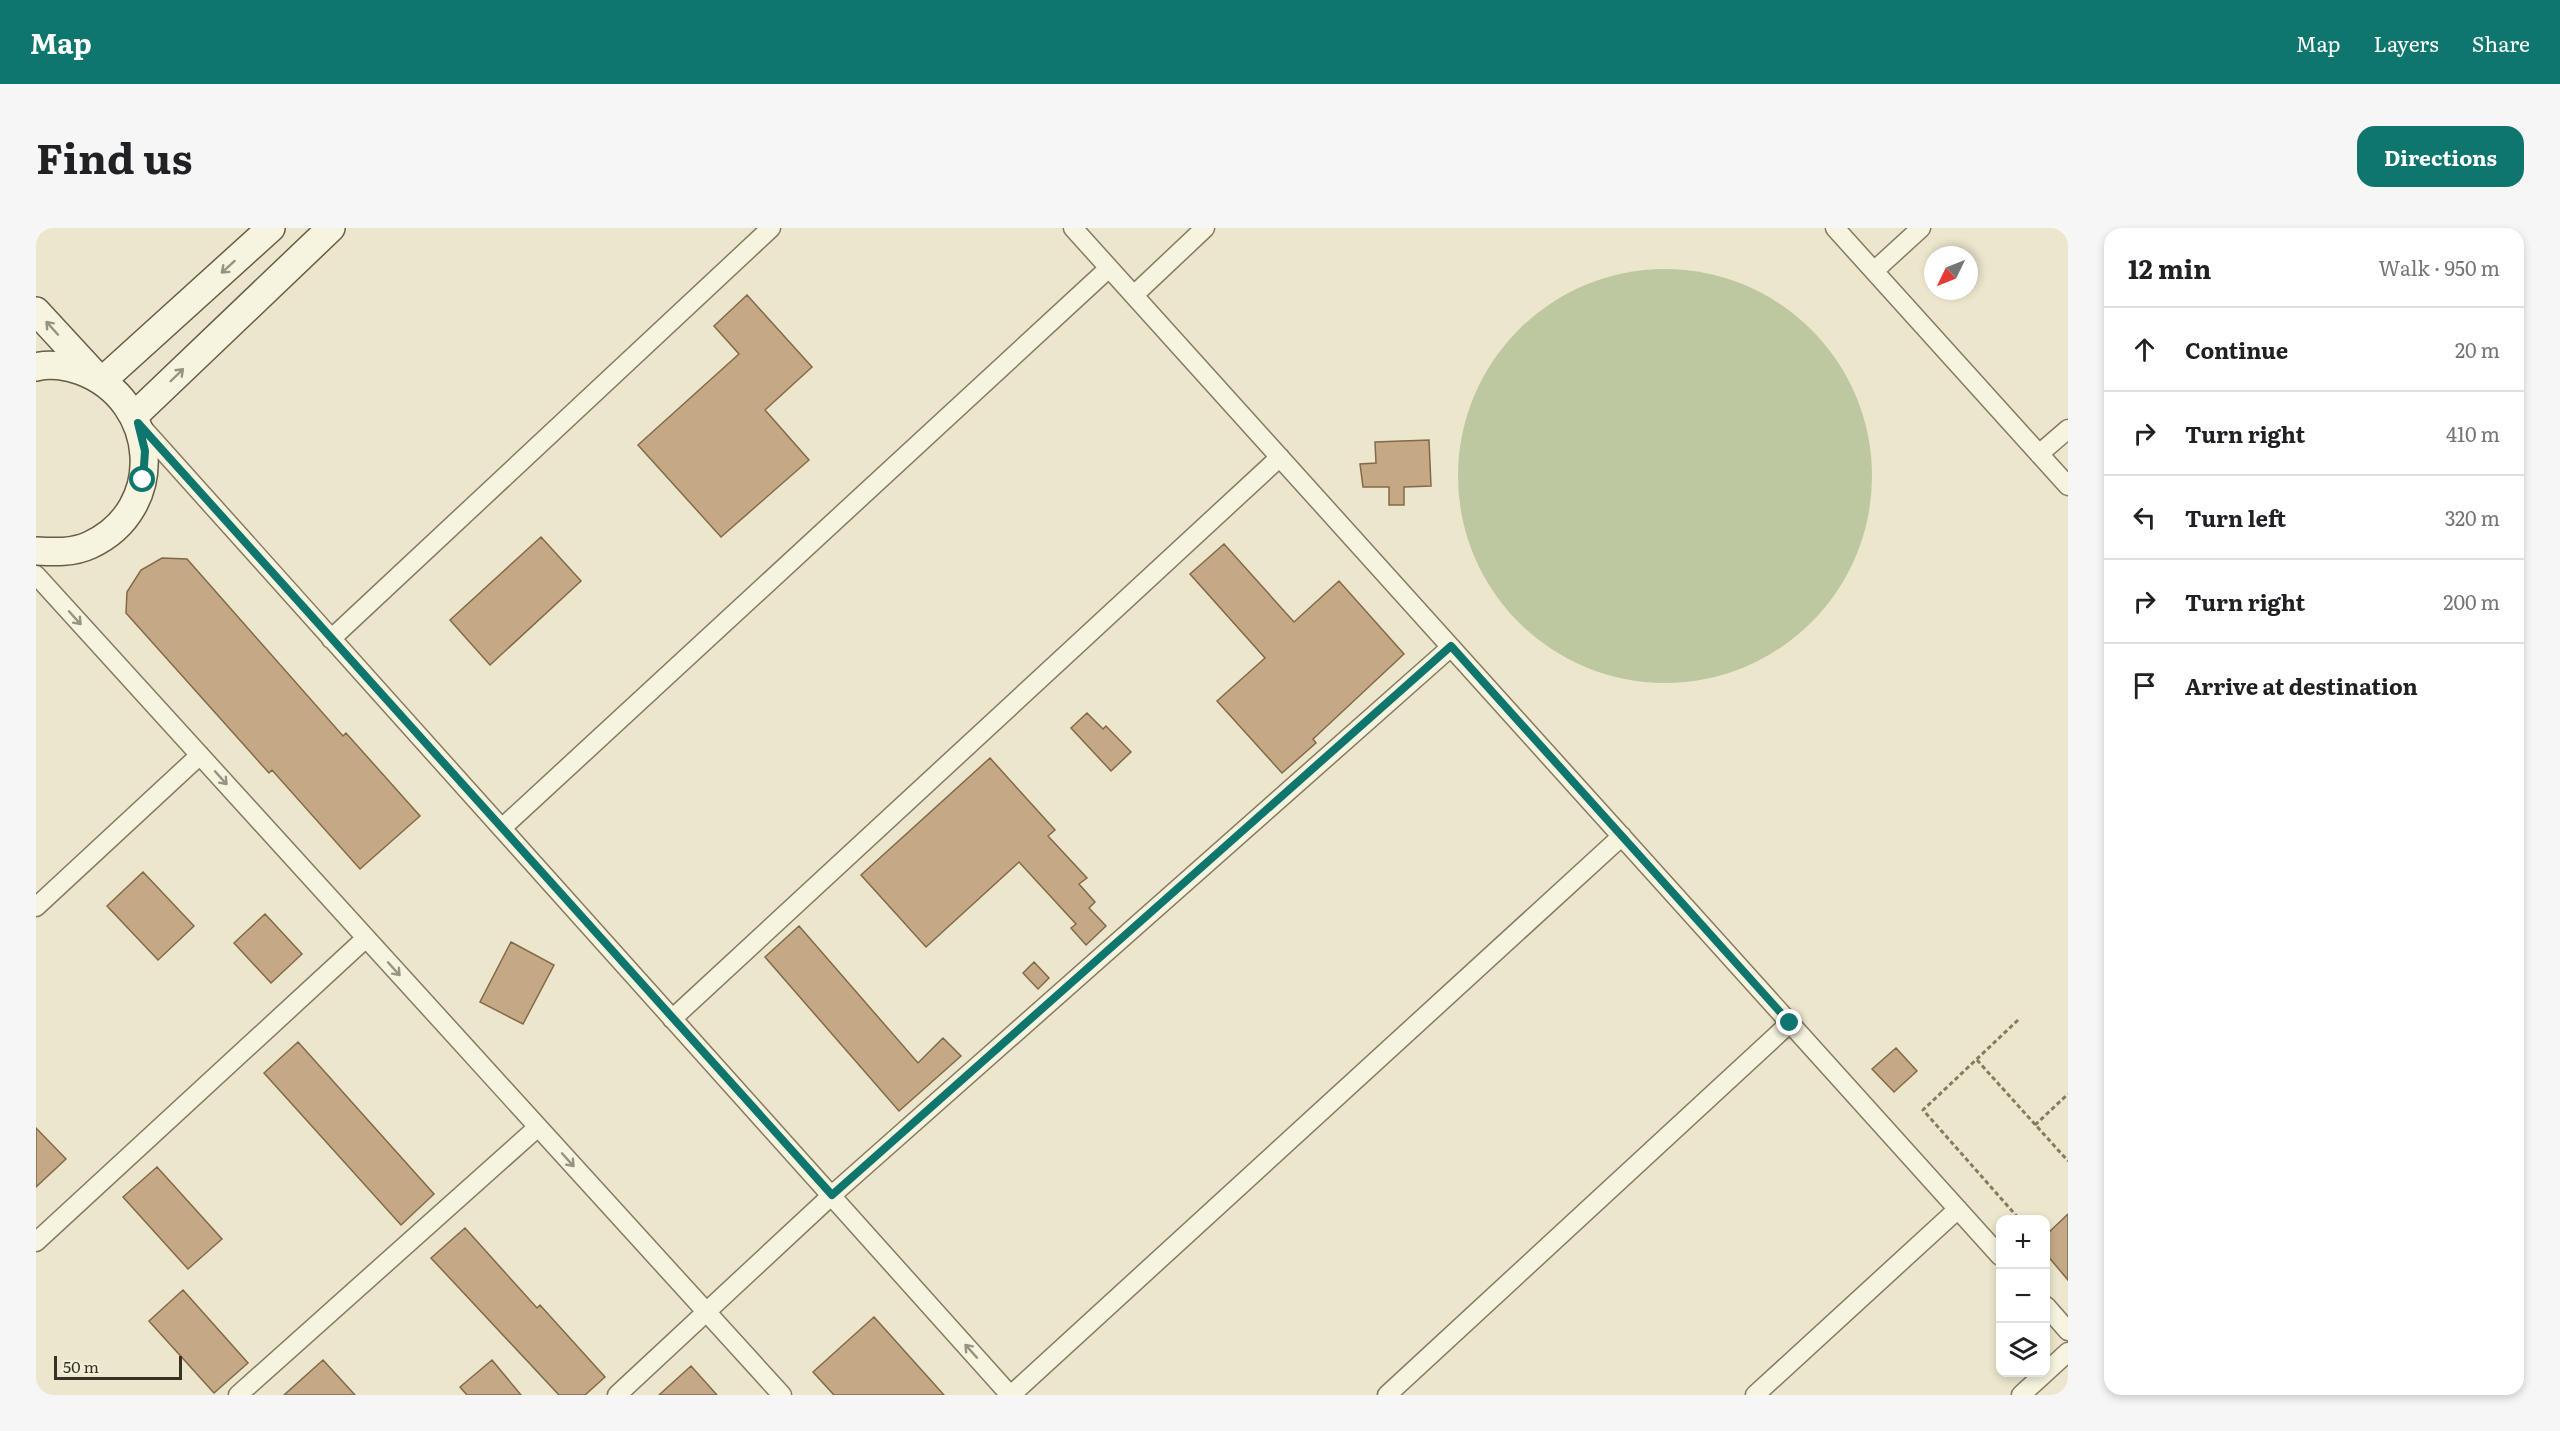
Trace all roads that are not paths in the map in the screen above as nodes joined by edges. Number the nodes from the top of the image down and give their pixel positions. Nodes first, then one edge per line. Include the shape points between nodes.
1 (271, 228) edge
2 (331, 228) edge
3 (771, 228) edge
4 (1073, 228) edge
5 (1205, 228) edge
6 (1835, 228) edge
7 (1921, 228) edge
8 (1109, 268) junction
9 (1874, 271) junction
10 (1134, 295) junction
11 (36, 310) edge
12 (36, 367) edge
13 (100, 379) junction
14 (136, 419) junction
15 (2068, 429) edge
16 (2039, 454) junction
17 (1280, 457) junction
18 (2068, 486) edge
19 (36, 551) edge
20 (36, 575) edge
21 (332, 639) junction
22 (1451, 646) junction
23 (200, 755) junction
24 (502, 828) junction
25 (1622, 836) junction
26 (36, 907) edge
27 (366, 938) junction
28 (672, 1019) junction
29 (1790, 1023) junction
30 (538, 1126) junction
31 (832, 1195) junction
32 (1958, 1209) junction
33 (36, 1242) edge
34 (1996, 1251) edge
35 (2050, 1311) edge
36 (707, 1312) junction
37 (2068, 1331) edge
38 (2068, 1352) edge
39 (238, 1395) edge
40 (617, 1395) edge
41 (782, 1395) edge
42 (1010, 1395) edge
43 (1387, 1395) edge
44 (1755, 1395) edge
45 (2021, 1395) edge

1 -> 13 street
14 -> 2 street
3 - 21 street
4 - 8 street
5 - 10 street
6 - 9 street
7 - 9 street
8 - 10 street
8 - 24 street
9 - 16 street
10 - 17 street
13 -> 11 street
12 - 13 street via 70,367
13 - 14 street via 121,396
14 - 19 street via 145,451 143,480 132,507 114,529 89,545 61,552
14 - 21 street
15 - 16 street
16 - 18 street
17 - 22 street
17 - 28 street
20 -> 23 street
21 - 24 street
22 - 25 street
22 - 31 street
23 - 26 street
23 -> 27 street
24 - 28 street
25 - 29 street
25 - 42 street
27 -> 30 street
27 - 33 street
28 - 31 street
29 - 32 street
29 - 43 street
30 -> 36 street
30 - 39 street
31 - 36 street
42 -> 31 street
32 - 34 street
32 - 44 street
35 - 37 street
36 - 40 street
36 - 41 street
38 - 45 street

